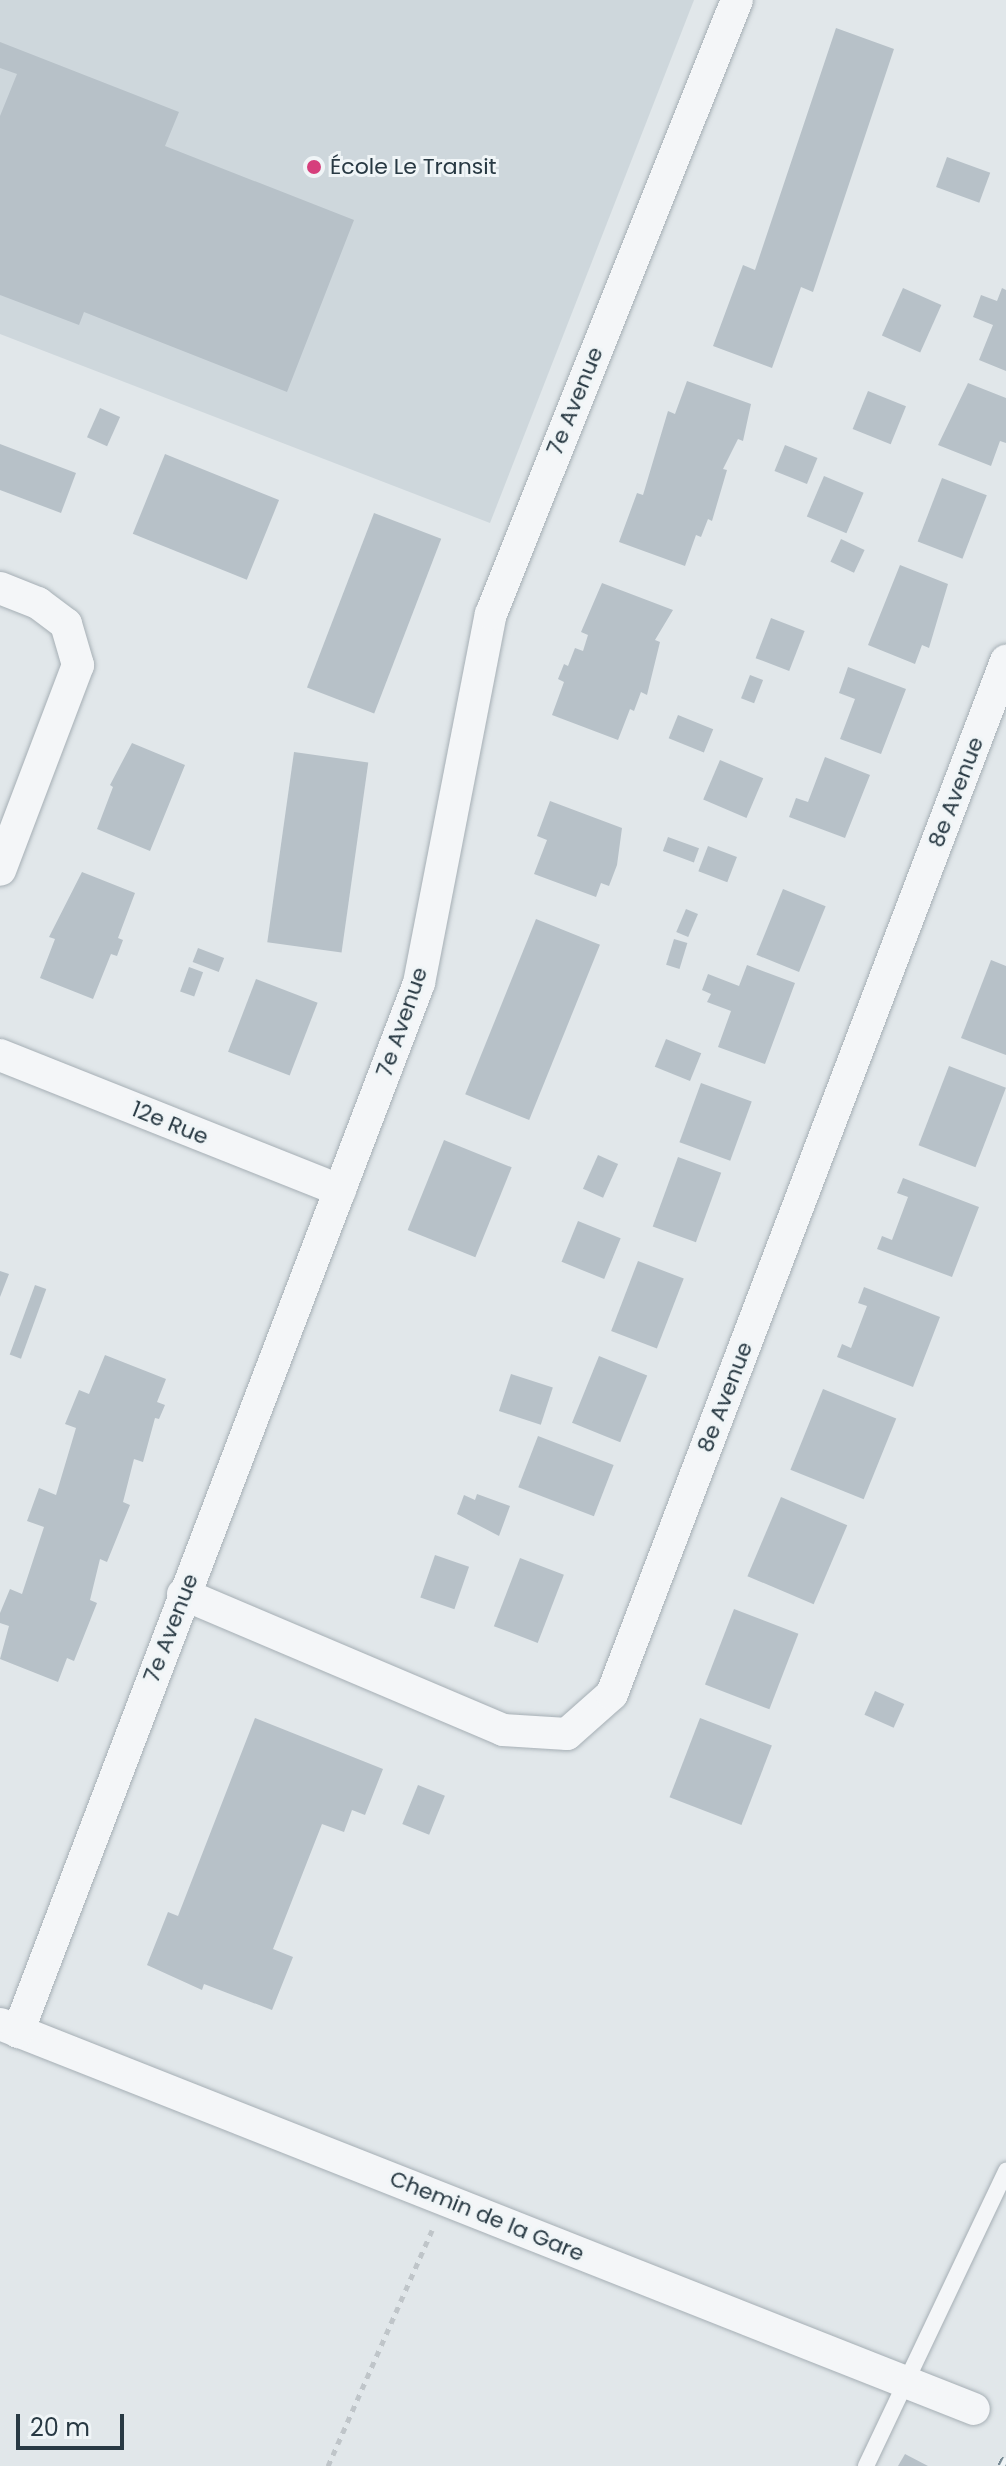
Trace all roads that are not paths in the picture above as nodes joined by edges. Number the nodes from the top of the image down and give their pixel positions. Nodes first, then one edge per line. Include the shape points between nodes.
1 (737, 0) edge
2 (0, 588) edge
3 (1006, 661) edge
4 (0, 870) edge
5 (0, 1055) edge
6 (340, 1190) junction
7 (183, 1594) junction
8 (9, 2028) edge
9 (1006, 2171) edge
10 (906, 2381) junction
11 (974, 2409) dead end
12 (866, 2466) edge

1 - 6 street, 7e Avenue via 491,614 419,983
2 - 4 street via 38,603 66,624 78,665
3 - 7 street, 8e Avenue via 612,1694 567,1734 503,1730
5 - 6 street, 12e Rue
6 - 7 street, 7e Avenue
7 - 8 street, 7e Avenue
8 - 10 street, Chemin de la Gare
9 - 10 lane
10 - 11 street, Chemin de la Gare
10 - 12 lane

